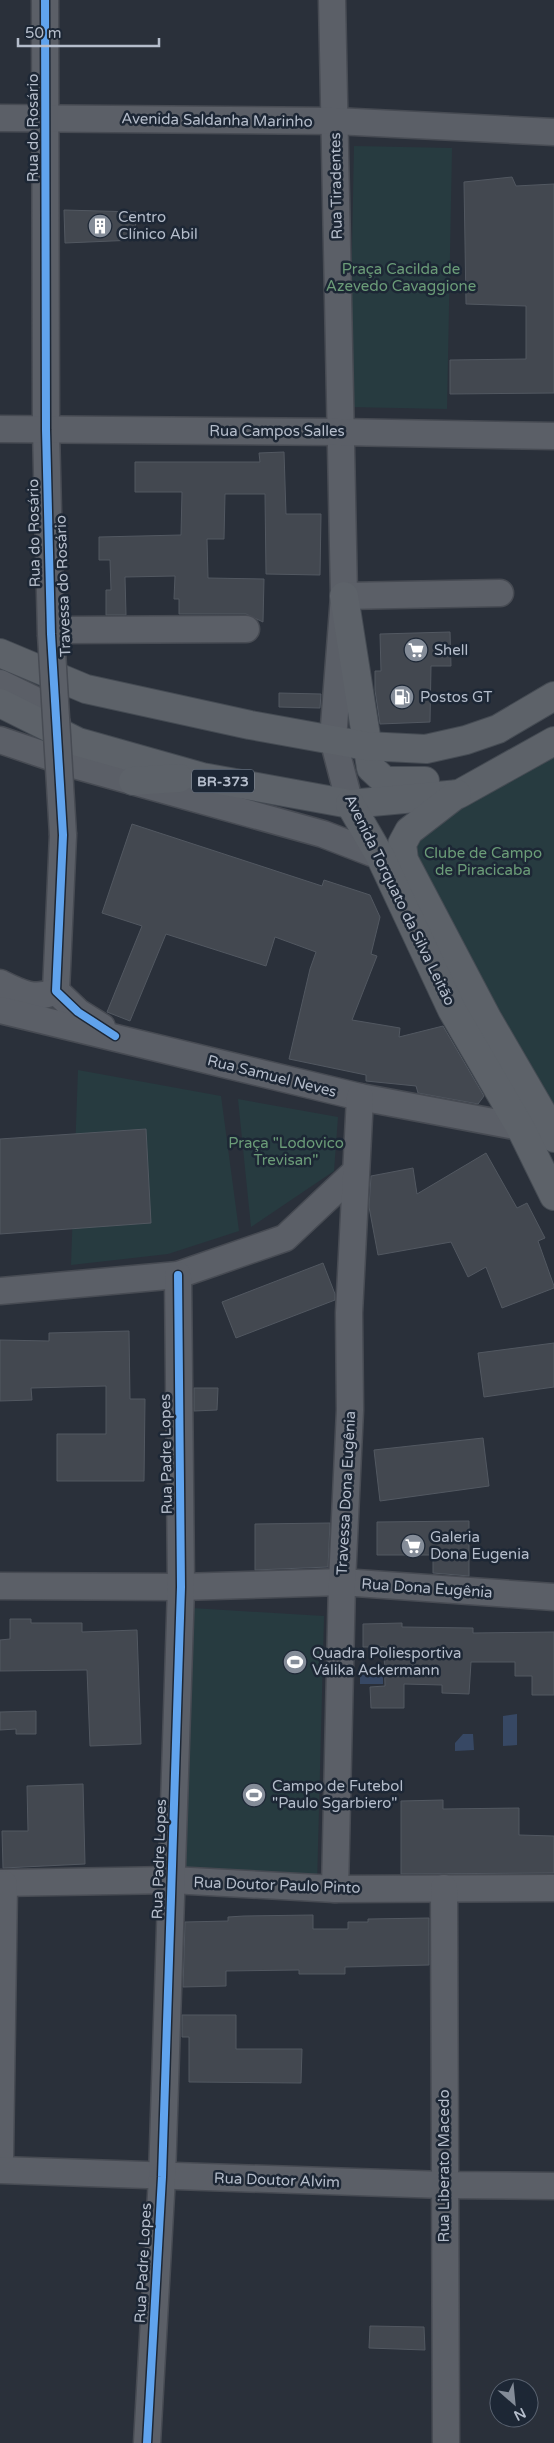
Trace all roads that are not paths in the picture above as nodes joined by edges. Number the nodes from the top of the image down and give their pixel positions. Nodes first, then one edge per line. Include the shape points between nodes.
1 (46, 0) edge
2 (332, 0) edge
3 (0, 118) edge
4 (47, 118) junction
5 (335, 121) junction
6 (554, 132) edge
7 (0, 428) edge
8 (46, 430) junction
9 (341, 432) junction
10 (554, 436) edge
11 (60, 492) dead end
12 (500, 593) dead end
13 (344, 596) junction
14 (246, 629) dead end
15 (57, 632) junction
16 (0, 653) edge
17 (67, 680) junction
18 (0, 683) edge
19 (554, 696) edge
20 (0, 703) edge
21 (57, 724) junction
22 (333, 739) junction
23 (0, 740) edge
24 (554, 741) edge
25 (366, 746) junction
26 (505, 769) junction
27 (202, 777) junction
28 (133, 780) junction
29 (459, 794) junction
30 (350, 804) junction
31 (380, 856) junction
32 (0, 984) edge
33 (56, 991) junction
34 (0, 1010) edge
35 (115, 1036) junction
36 (360, 1097) junction
37 (540, 1128) edge
38 (354, 1173) junction
39 (554, 1196) edge
40 (178, 1274) junction
41 (0, 1291) edge
42 (342, 1582) junction
43 (0, 1586) edge
44 (181, 1587) junction
45 (554, 1597) edge
46 (172, 1880) junction
47 (2, 1884) edge
48 (444, 1888) junction
49 (554, 1888) edge
50 (335, 1889) junction
51 (0, 2157) edge
52 (0, 2170) edge
53 (162, 2177) junction
54 (444, 2186) junction
55 (554, 2186) edge
56 (147, 2443) edge
57 (446, 2443) edge

1 - 4 street, Rua do Rosário
2 - 5 street, Rua Tiradentes
3 - 4 street, Avenida Saldanha Marinho
4 - 5 street, Avenida Saldanha Marinho
4 - 8 street, Rua do Rosário
5 - 6 street, Avenida Saldanha Marinho
5 - 9 street, Rua Tiradentes
7 - 8 street, Rua Campos Salles
8 - 9 street, Rua Campos Salles
8 - 15 street, Rua do Rosário
9 - 10 street, Rua Campos Salles
9 - 13 street, Avenida Torquato da Silva Leitão
11 - 15 street, Travessa do Rosário
12 - 13 street
13 - 22 street, Avenida Torquato da Silva Leitão
13 - 25 main road
14 - 15 street
15 - 17 street, Travessa do Rosário
15 - 21 street, Rua do Rosário, bridge
16 - 17 main road
17 - 22 main road via 86,689 180,710
18 - 21 street via 35,700
19 - 25 main road via 498,729 466,740 426,749
20 - 27 main road, BR-373 via 78,742
21 - 33 street, Rua do Rosário, bridge via 63,835
22 - 25 main road
22 - 30 street, Avenida Torquato da Silva Leitão
23 - 28 street via 74,765
24 - 26 main road, BR-373
25 - 26 main road via 371,768 385,781 447,780
26 - 29 main road, BR-373
27 - 28 main road
27 - 30 main road, BR-373
28 - 31 street via 323,834
29 - 30 main road, BR-373
29 - 37 main road, Avenida Torquato da Silva Leitão via 409,830 402,844 404,860 487,1018
30 - 31 main road, Avenida Torquato da Silva Leitão
31 - 37 main road, Avenida Torquato da Silva Leitão via 452,1010
32 - 33 street via 28,996 45,996
33 - 35 street via 78,1012
34 - 35 street, Rua Samuel Neves
35 - 36 street, Rua Samuel Neves
36 - 37 street, Rua Samuel Neves
36 - 38 street, Travessa Dona Eugênia
37 - 39 main road, Avenida Torquato da Silva Leitão
38 - 40 street via 285,1238
38 - 42 street, Travessa Dona Eugênia via 349,1313 350,1410
40 - 41 street
40 - 44 street, Rua Padre Lopes
42 - 44 street, Rua Dona Eugênia
42 - 45 street, Rua Dona Eugênia
42 - 50 street, Travessa Dona Eugênia
43 - 44 street, Rua Dona Eugênia
44 - 46 street, Rua Padre Lopes
46 - 47 street, Rua Doutor Paulo Pinto
46 - 50 street, Rua Doutor Paulo Pinto
46 - 53 street, Rua Padre Lopes
47 - 51 street
48 - 49 street, Rua Doutor Paulo Pinto
48 - 50 street, Rua Doutor Paulo Pinto
48 - 54 street, Rua Liberato Macedo
52 - 53 street, Rua Doutor Alvim
53 - 54 street, Rua Doutor Alvim
53 - 56 street, Rua Padre Lopes
54 - 55 street, Rua Doutor Alvim
54 - 57 street, Rua Liberato Macedo

